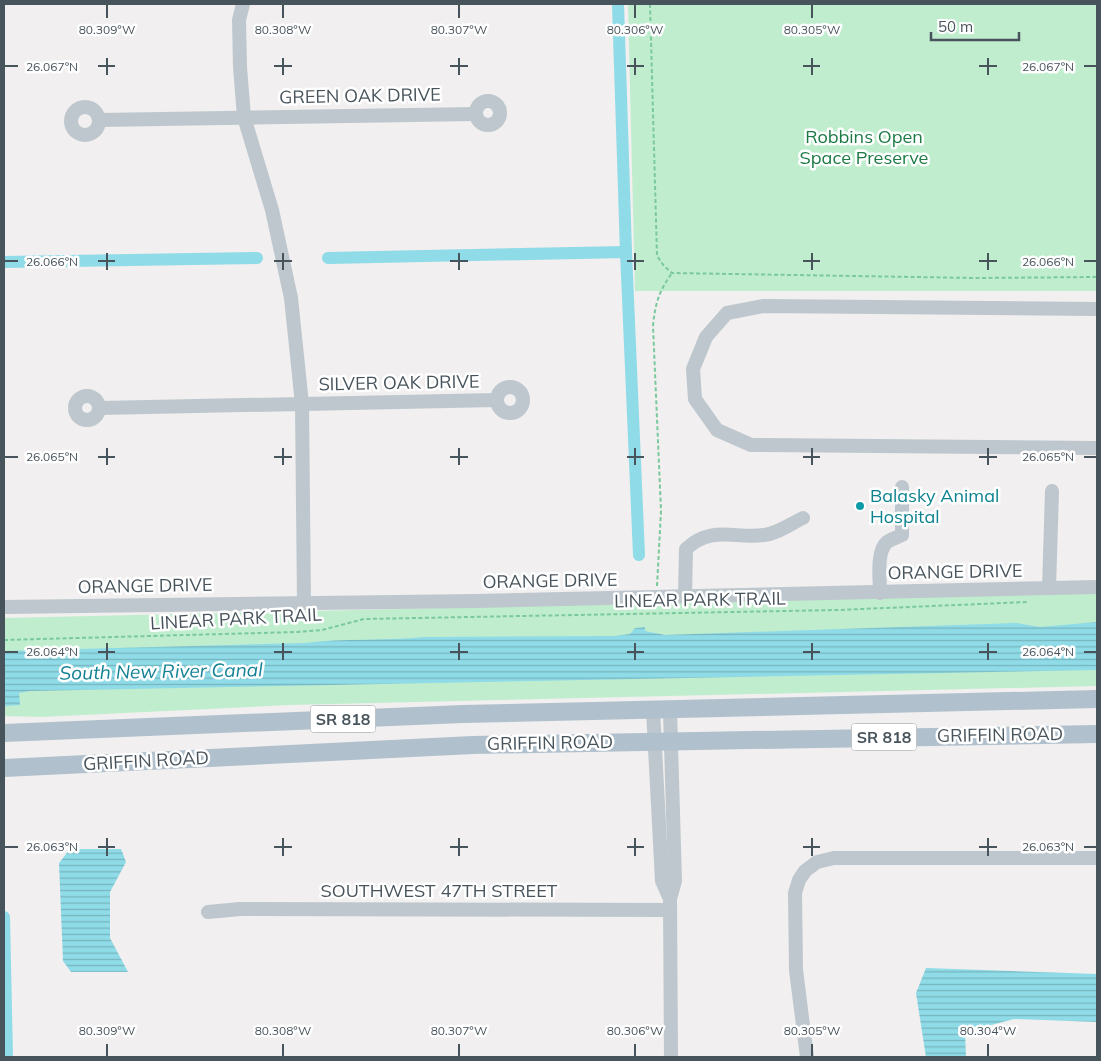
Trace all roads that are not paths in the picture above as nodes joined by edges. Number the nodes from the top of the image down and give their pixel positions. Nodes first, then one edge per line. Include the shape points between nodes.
1 (242, 4) edge
2 (475, 114) dead end
3 (244, 117) junction
4 (99, 120) dead end
5 (1097, 308) edge
6 (497, 400) dead end
7 (302, 404) junction
8 (100, 408) dead end
9 (1097, 448) edge
10 (902, 487) dead end
11 (1052, 491) dead end
12 (803, 518) dead end
13 (1049, 588) junction
14 (1097, 588) edge
15 (880, 592) junction
16 (684, 597) junction
17 (304, 602) junction
18 (4, 607) edge
19 (1097, 699) edge
20 (662, 710) junction
21 (4, 733) edge
22 (1097, 734) edge
23 (662, 741) junction
24 (4, 768) edge
25 (1097, 858) edge
26 (670, 905) junction
27 (208, 912) dead end
28 (671, 1057) edge
29 (807, 1057) edge

1 - 3 street via 239,20
2 - 3 street, GREEN OAK DRIVE
3 - 4 street, GREEN OAK DRIVE
3 - 7 street via 272,210 291,298
5 - 9 street via 764,306 727,313 706,337 693,369 695,399 717,430 751,445
6 - 7 street, SILVER OAK DRIVE
7 - 8 street, SILVER OAK DRIVE
7 - 17 street
10 - 15 street via 902,535 887,542 883,549
11 - 13 street
12 - 16 street via 766,535 711,535 697,539 686,549
13 - 14 street, ORANGE DRIVE
13 - 15 street, ORANGE DRIVE
15 - 16 street, ORANGE DRIVE
16 - 17 street, ORANGE DRIVE
17 - 18 street, ORANGE DRIVE
19 - 20 main road, GRIFFIN ROAD / SR 818
20 - 21 main road, GRIFFIN ROAD / SR 818 via 462,714
20 - 23 street
22 - 23 main road, GRIFFIN ROAD / SR 818
23 - 24 main road, GRIFFIN ROAD / SR 818 via 473,744
23 - 26 street via 674,882
25 - 29 street via 834,858 817,862 806,871 796,887 795,900 796,970
26 - 27 street, SOUTHWEST 47TH STREET via 240,909
26 - 28 street

